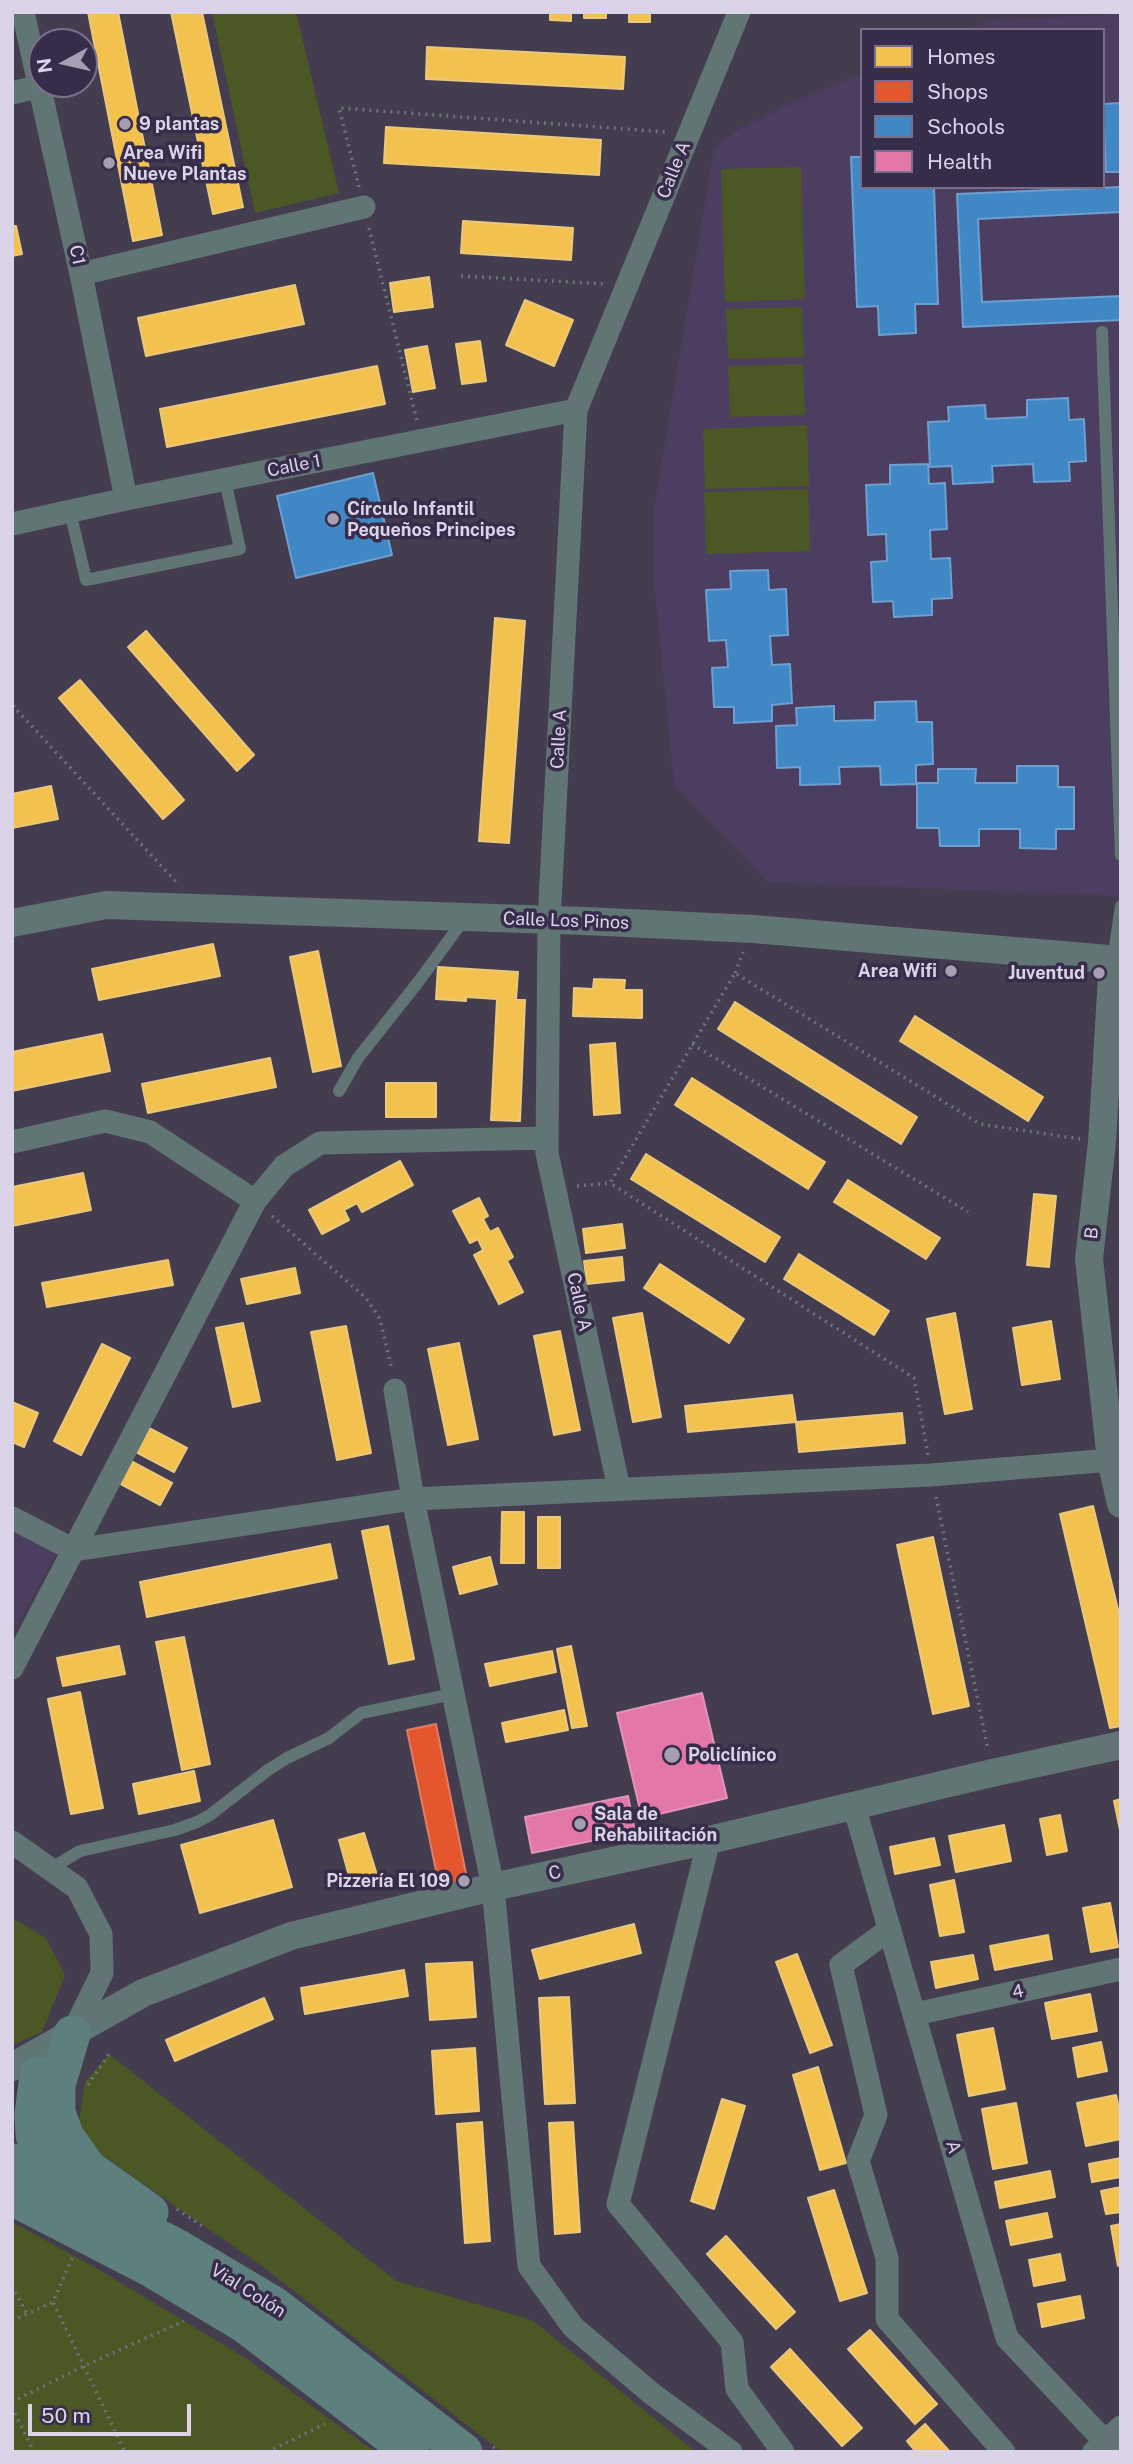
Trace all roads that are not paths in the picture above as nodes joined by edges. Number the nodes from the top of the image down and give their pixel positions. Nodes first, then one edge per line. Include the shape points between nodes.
1 (23, 12) edge
2 (739, 12) edge
3 (28, 34) edge
4 (43, 98) edge
5 (364, 207) road end
6 (81, 274) junction
7 (1102, 332) dead end
8 (576, 410) junction
9 (225, 480) junction
10 (126, 499) junction
11 (70, 511) junction
12 (12, 524) edge
13 (1121, 855) edge
14 (1121, 906) edge
15 (465, 918) junction
16 (549, 920) junction
17 (12, 923) edge
18 (1117, 960) edge
19 (339, 1091) dead end
20 (547, 1138) junction
21 (12, 1142) edge
22 (255, 1200) junction
23 (395, 1390) road end
24 (1116, 1459) edge
25 (619, 1489) junction
26 (413, 1499) junction
27 (1121, 1504) edge
28 (12, 1518) edge
29 (74, 1550) junction
30 (12, 1668) edge
31 (453, 1694) junction
32 (1121, 1745) edge
33 (854, 1806) junction
34 (709, 1840) junction
35 (12, 1842) edge
36 (50, 1868) junction
37 (493, 1887) junction
38 (890, 1929) junction
39 (1121, 1970) edge
40 (915, 2014) junction
41 (42, 2050) edge
42 (12, 2162) edge
43 (54, 2183) junction
44 (12, 2197) edge
45 (71, 2227) junction
46 (274, 2305) junction
47 (1109, 2443) edge
48 (411, 2452) edge
49 (464, 2452) edge
50 (731, 2452) edge
51 (783, 2452) edge
52 (1004, 2452) edge

1 - 3 street, C1
2 - 8 street, Calle A
4 - 6 street, C1
5 - 6 street
6 - 10 street, C1
7 - 13 lane
8 - 9 street, Calle 1
8 - 16 street, Calle A
9 - 10 street, Calle 1
9 - 11 lane via 240,549 86,580
10 - 11 street, Calle 1
11 - 12 street, Calle 1
14 - 18 lane
15 - 16 street, Calle Los Pinos
15 - 17 street, Calle Los Pinos via 106,905
15 - 19 lane via 358,1058
16 - 18 street, Calle Los Pinos via 753,929
16 - 20 street, Calle A
18 - 24 street, B via 1089,1259
20 - 22 street via 320,1143 284,1166
20 - 25 street, Calle A
21 - 22 street via 105,1121 150,1132
22 - 29 street
23 - 26 street
24 - 25 street via 931,1475
24 - 27 street, B
25 - 26 street
26 - 29 street
26 - 31 street
28 - 29 street
29 - 30 street
31 - 36 lane via 361,1713 329,1738 268,1770 197,1822 80,1851
31 - 37 street
32 - 33 street, C
33 - 34 street, C
33 - 38 street, A
34 - 37 street, C
34 - 51 street via 618,2204 732,2342 737,2389
35 - 36 street
36 - 41 street via 77,1888 101,1934 102,1973
37 - 41 street, C via 290,1936 144,1993
37 - 50 street via 529,2266 573,2327
38 - 40 street, A
38 - 52 street via 841,1965 876,2115 858,2161 887,2258 887,2319
39 - 40 street, 4
40 - 47 street, A via 1007,2338
41 - 43 main road via 34,2135
41 - 46 main road via 57,2085 57,2113 66,2137 88,2168 223,2260
42 - 43 main road, Vial Colón
43 - 45 main road
43 - 46 main road, Vial Colón
44 - 45 main road, Vial Colón
45 - 48 main road, Vial Colón via 244,2324
46 - 49 main road, Vial Colón

